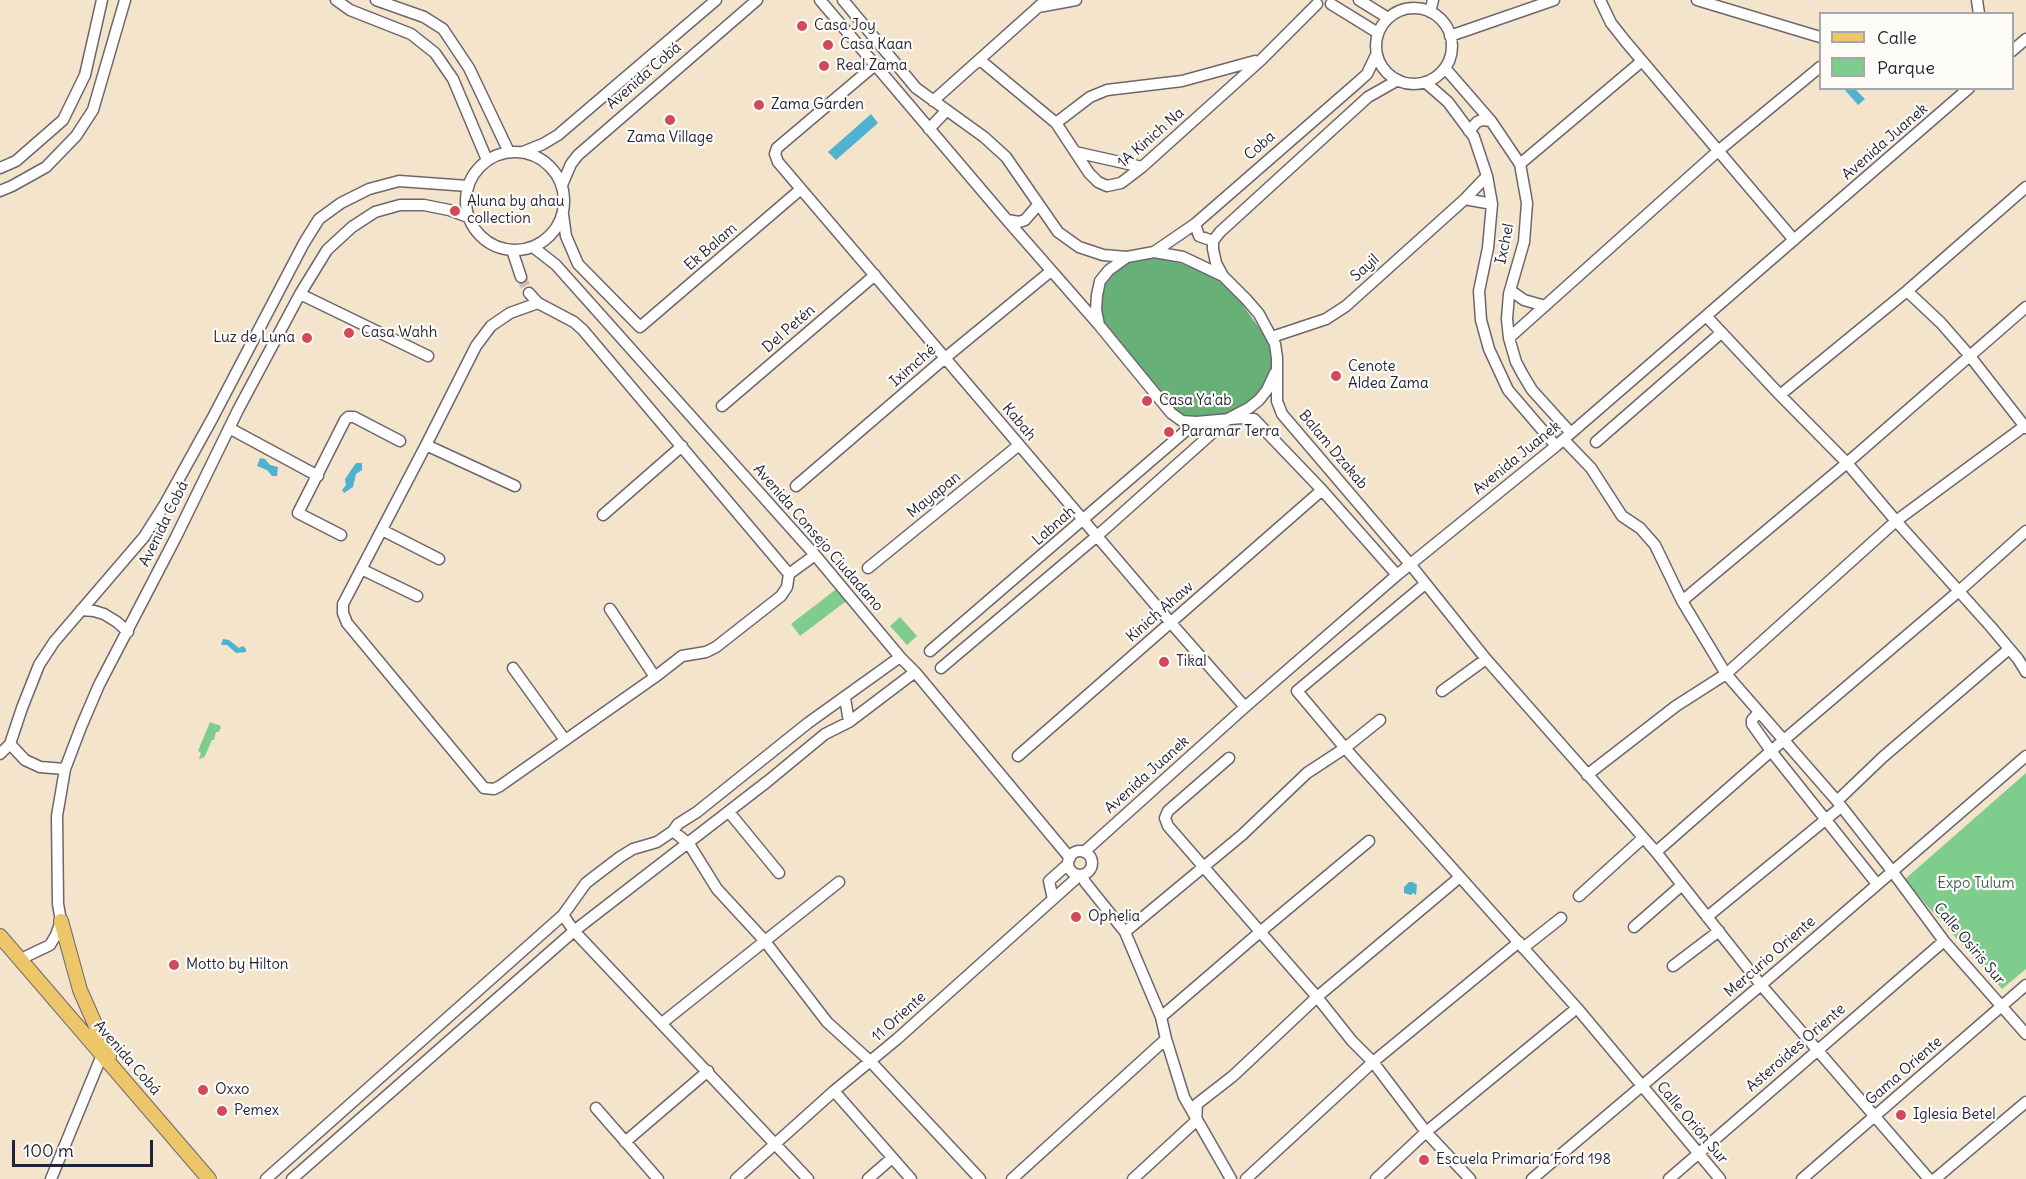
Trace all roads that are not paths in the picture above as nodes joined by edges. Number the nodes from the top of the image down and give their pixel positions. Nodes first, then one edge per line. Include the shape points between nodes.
1 (102, 0) edge
2 (124, 0) edge
3 (336, 0) edge
4 (376, 0) edge
5 (716, 0) edge
6 (757, 0) edge
7 (820, 0) edge
8 (843, 0) edge
9 (1076, 0) edge
10 (1359, 0) edge
11 (1433, 0) edge
12 (1554, 0) edge
13 (1600, 0) edge
14 (1697, 0) edge
15 (1314, 2) edge
16 (1334, 2) edge
17 (1042, 4) edge
18 (1411, 4) edge
19 (1430, 12) junction
20 (1388, 18) junction
21 (1378, 33) junction
22 (1450, 36) junction
23 (1819, 36) edge
24 (2026, 39) edge
25 (2014, 50) edge
26 (1376, 55) junction
27 (980, 60) junction
28 (1261, 60) junction
29 (1642, 61) junction
30 (875, 65) junction
31 (1445, 68) junction
32 (1819, 69) edge
33 (1398, 80) junction
34 (1425, 82) junction
35 (1967, 90) edge
36 (933, 101) junction
37 (946, 111) junction
38 (1491, 121) junction
39 (1056, 123) junction
40 (929, 129) junction
41 (1469, 131) junction
42 (1718, 151) junction
43 (509, 152) junction
44 (523, 152) junction
45 (1075, 152) junction
46 (487, 160) junction
47 (1520, 164) junction
48 (1142, 167) junction
49 (0, 168) edge
50 (1487, 176) junction
51 (562, 184) junction
52 (468, 186) junction
53 (2026, 187) edge
54 (801, 189) junction
55 (0, 191) edge
56 (1465, 199) junction
57 (1492, 204) junction
58 (1038, 205) junction
59 (563, 215) junction
60 (468, 217) junction
61 (1007, 220) junction
62 (1194, 224) junction
63 (1794, 240) junction
64 (1213, 241) junction
65 (533, 247) junction
66 (512, 250) junction
67 (1154, 252) junction
68 (1126, 257) junction
69 (1051, 271) junction
70 (875, 276) junction
71 (1223, 276) junction
72 (521, 277) tunnel mouth
73 (1510, 290) junction
74 (1907, 291) junction
75 (529, 293) tunnel mouth
76 (300, 294) junction
77 (537, 303) junction
78 (1545, 306) junction
79 (2026, 307) edge
80 (1707, 317) junction
81 (1099, 325) junction
82 (1721, 333) junction
83 (1272, 337) junction
84 (1509, 338) junction
85 (1970, 355) junction
86 (428, 356) dead end
87 (945, 358) junction
88 (1516, 362) junction
89 (1277, 370) junction
90 (1498, 371) junction
91 (1639, 375) junction
92 (1654, 391) junction
93 (1779, 395) junction
94 (722, 406) dead end
95 (1228, 419) junction
96 (1196, 422) junction
97 (2026, 426) edge
98 (229, 428) junction
99 (1564, 440) junction
100 (400, 441) dead end
101 (1596, 442) dead end
102 (426, 445) junction
103 (1019, 445) junction
104 (682, 446) junction
105 (1847, 463) junction
106 (318, 476) junction
107 (515, 486) dead end
108 (796, 486) dead end
109 (1322, 490) junction
110 (603, 515) dead end
111 (1083, 520) junction
112 (1896, 521) junction
113 (382, 530) junction
114 (2026, 531) edge
115 (341, 535) dead end
116 (1096, 536) junction
117 (815, 555) junction
118 (440, 558) dead end
119 (1410, 564) junction
120 (868, 568) dead end
121 (361, 569) junction
122 (789, 574) junction
123 (1397, 575) junction
124 (1425, 584) junction
125 (1959, 591) junction
126 (417, 596) dead end
127 (1682, 601) junction
128 (610, 609) dead end
129 (81, 610) junction
130 (1171, 622) junction
131 (128, 632) junction
132 (2009, 649) junction
133 (930, 651) dead end
134 (2022, 656) edge
135 (900, 657) junction
136 (1486, 659) junction
137 (513, 668) dead end
138 (941, 668) dead end
139 (915, 672) junction
140 (2026, 672) edge
141 (1726, 675) junction
142 (655, 677) junction
143 (1442, 691) dead end
144 (844, 698) junction
145 (1245, 707) junction
146 (1759, 712) junction
147 (1380, 720) dead end
148 (849, 722) junction
149 (808, 723) junction
150 (825, 734) junction
151 (1783, 740) junction
152 (565, 741) junction
153 (10, 744) junction
154 (1345, 748) junction
155 (1771, 751) junction
156 (0, 754) edge
157 (1018, 756) dead end
158 (2026, 756) edge
159 (1229, 759) dead end
160 (756, 765) junction
161 (65, 769) junction
162 (1587, 775) junction
163 (768, 781) junction
164 (1839, 804) junction
165 (729, 812) junction
166 (1825, 819) junction
167 (673, 831) junction
168 (1643, 838) junction
169 (657, 842) junction
170 (1369, 842) dead end
171 (688, 844) junction
172 (1084, 852) junction
173 (1656, 852) junction
174 (1069, 861) junction
175 (662, 862) junction
176 (1204, 867) junction
177 (1892, 871) junction
178 (778, 873) dead end
179 (1081, 875) junction
180 (1460, 877) junction
181 (839, 882) dead end
182 (1876, 884) junction
183 (1682, 885) junction
184 (1580, 896) dead end
185 (1053, 899) junction
186 (563, 915) junction
187 (1707, 917) junction
188 (1561, 918) dead end
189 (61, 921) junction
190 (1634, 927) dead end
191 (574, 931) junction
192 (1719, 931) junction
193 (1125, 932) junction
194 (1260, 932) junction
195 (0, 936) edge
196 (764, 940) junction
197 (1944, 941) junction
198 (1521, 945) junction
199 (20, 958) junction
200 (1673, 966) dead end
201 (1761, 985) junction
202 (2026, 985) edge
203 (1317, 997) junction
204 (2002, 1006) junction
205 (460, 1007) junction
206 (1577, 1008) junction
207 (1161, 1017) junction
208 (472, 1020) junction
209 (662, 1023) junction
210 (2026, 1034) edge
211 (1166, 1039) junction
212 (1817, 1050) junction
213 (102, 1055) junction
214 (871, 1062) junction
215 (1373, 1062) junction
216 (116, 1071) junction
217 (708, 1071) junction
218 (1641, 1086) junction
219 (834, 1091) junction
220 (2026, 1102) edge
221 (596, 1108) dead end
222 (1874, 1116) junction
223 (1196, 1121) junction
224 (1426, 1132) junction
225 (625, 1142) junction
226 (776, 1144) junction
227 (1698, 1154) junction
228 (892, 1158) junction
229 (51, 1179) edge
230 (209, 1179) edge
231 (266, 1179) edge
232 (292, 1179) edge
233 (658, 1179) edge
234 (736, 1179) edge
235 (808, 1179) edge
236 (868, 1179) edge
237 (911, 1179) edge
238 (980, 1179) edge
239 (1012, 1179) edge
240 (1133, 1179) edge
241 (1231, 1179) edge
242 (1246, 1179) edge
243 (1376, 1179) edge
244 (1470, 1179) edge
245 (1532, 1179) edge
246 (1669, 1179) edge
247 (1720, 1179) edge
248 (1802, 1179) edge
249 (1929, 1179) edge
250 (1935, 1179) edge

1 - 49 street via 85,75 63,120 16,161
2 - 55 street via 93,110 76,136 46,167
3 - 46 street via 350,10 411,34 435,53 453,79
4 - 43 street via 424,17 443,29 469,68
5 - 44 street, Avenida Cobá via 558,135
6 - 51 street, Avenida Cobá via 578,155
7 - 30 street
8 - 36 street, Balam Dzakab via 916,88
9 - 17 street
10 - 20 street
11 - 19 street
12 - 22 street
13 - 29 street via 1611,23
14 - 23 street
15 - 16 street
15 - 28 street, 1A Kinich Na
16 - 21 street
17 - 27 street
18 - 19 street
18 - 20 street
19 - 22 street via 1443,22
20 - 21 street
21 - 26 street
22 - 31 street via 1451,53
24 - 25 street
26 - 33 street via 1384,70
26 - 62 street, Coba via 1357,84
27 - 36 street
27 - 39 street, 1A Kinich Na
28 - 39 street via 1182,81 1107,90 1090,97
28 - 48 street, 1A Kinich Na
29 - 42 street
29 - 47 street
30 - 40 street
30 - 54 street, Kabah via 777,148 778,162
31 - 34 street
31 - 38 street, Ixchel
32 - 42 street
33 - 34 street
33 - 64 street via 1368,97
34 - 41 street via 1448,102
35 - 63 street, Avenida Juanek
36 - 37 street, Balam Dzakab
37 - 40 street
37 - 58 street, Balam Dzakab via 1006,157
38 - 41 street via 1477,122
38 - 47 street, Ixchel
39 - 45 street, 1A Kinich Na
40 - 61 street
41 - 50 street
42 - 63 street
42 - 78 street
43 - 44 street
43 - 46 street
44 - 51 street via 547,163
45 - 48 street
45 - 48 street, 1A Kinich Na via 1089,173 1107,186 1121,183
46 - 52 street
47 - 73 street, Ixchel via 1527,203 1524,242
50 - 56 street, Sayil
50 - 57 street
51 - 59 street
52 - 60 street
52 - 129 street, Avenida Cobá via 389,184 350,198 320,219 165,504 144,537
53 - 74 street
54 - 59 street, Ek Balam via 640,327 578,264 566,236
54 - 70 street, Kabah
56 - 57 street
56 - 83 street, Sayil via 1346,306 1326,319
57 - 90 street via 1479,291 1481,320
58 - 61 street via 1025,220
58 - 68 street, Balam Dzakab via 1058,232 1079,247
59 - 65 street via 552,234
60 - 66 street via 490,243
60 - 76 street, Avenida Cobá via 424,205 400,205 375,212 327,250
61 - 69 street
62 - 64 street via 1199,237
62 - 67 street, Coba
63 - 80 street, Avenida Juanek
64 - 71 street via 1216,263
65 - 66 street
65 - 117 street, Avenida Consejo Ciudadano via 556,265
66 - 72 street
67 - 68 street, Balam Dzakab
67 - 71 street, Balam Dzakab via 1183,257
68 - 81 street via 1100,281 1096,310
69 - 81 street
69 - 87 street, Iximché
70 - 87 street, Kabah
70 - 94 street, Del Petén
71 - 83 street, Balam Dzakab via 1259,314
73 - 78 street via 1524,300
73 - 84 street, Ixchel
74 - 85 street
74 - 93 street
75 - 77 street
76 - 86 street
76 - 98 street, Avenida Cobá
77 - 102 street via 510,313 491,326 476,346
77 - 104 street via 583,330
78 - 84 street
79 - 85 street
80 - 82 street
80 - 91 street, Avenida Juanek
81 - 96 street via 1172,413 1182,421
82 - 92 street
82 - 93 street
83 - 89 street, Balam Dzakab
84 - 88 street, Ixchel
85 - 97 street
85 - 105 street
87 - 103 street, Kabah
87 - 108 street, Iximché
88 - 90 street
88 - 99 street, Ixchel
89 - 95 street via 1259,400
89 - 119 street, Balam Dzakab via 1277,402 1282,414
90 - 99 street via 1508,390
91 - 92 street
91 - 99 street, Avenida Juanek
92 - 101 street
93 - 105 street
95 - 96 street
95 - 109 street via 1254,419
95 - 116 street
96 - 111 street, Labnah
97 - 112 street
98 - 106 street
98 - 131 street, Avenida Cobá
99 - 119 street, Avenida Juanek
99 - 127 street, Calle Osiris Sur via 1591,468 1622,516 1655,545
100 - 106 street via 348,417
102 - 107 street
102 - 113 street
103 - 111 street, Kabah
103 - 120 street, Mayapan
104 - 110 street
104 - 122 street
105 - 112 street
105 - 127 street
106 - 115 street via 298,513
109 - 123 street
109 - 130 street, Kinich Ahaw
111 - 116 street, Kabah
111 - 133 street, Labnah
112 - 125 street
112 - 141 street
113 - 118 street
113 - 121 street
114 - 125 street
116 - 130 street, Kabah
116 - 138 street
117 - 122 street
117 - 135 street, Avenida Consejo Ciudadano
119 - 123 street, Avenida Juanek
119 - 124 street, Balam Dzakab
121 - 126 street
121 - 152 street via 343,604 347,623 484,788 500,786
122 - 142 street via 781,596 716,647 682,656
123 - 145 street, Avenida Juanek
124 - 136 street, Balam Dzakab
124 - 154 street, Calle Orión Sur via 1297,691
125 - 132 street
125 - 151 street
127 - 141 street, Calle Osiris Sur
128 - 142 street
129 - 131 street via 104,614
129 - 153 street, Avenida Cobá via 39,665
130 - 145 street, Kabah
130 - 157 street, Kinich Ahaw
131 - 161 street, Avenida Cobá via 99,686
132 - 134 street
132 - 164 street via 1883,757
134 - 140 street
135 - 139 street, Avenida Consejo Ciudadano
135 - 144 street
136 - 143 street
136 - 162 street, Balam Dzakab
137 - 152 street
139 - 148 street
139 - 174 street, Avenida Consejo Ciudadano
141 - 146 street, Calle Osiris Sur
141 - 162 street via 1676,706
142 - 152 street
144 - 148 street
144 - 149 street
145 - 172 street, Avenida Juanek
146 - 151 street, Calle Osiris Sur
146 - 155 street via 1752,723
147 - 154 street
148 - 150 street
149 - 150 street
149 - 160 street
150 - 163 street
151 - 155 street
151 - 164 street, Calle Osiris Sur
153 - 156 street, Avenida Cobá
153 - 161 street via 25,760 40,767
154 - 176 street via 1307,773
154 - 180 street, Calle Orión Sur
155 - 166 street
155 - 173 street
158 - 177 street, Mercurio Oriente
159 - 176 street via 1165,814 1168,826
160 - 163 street
160 - 167 street
161 - 189 street, Avenida Cobá via 57,816
162 - 168 street, Balam Dzakab
163 - 165 street
164 - 166 street
164 - 177 street, Calle Osiris Sur
165 - 171 street
165 - 178 street
166 - 182 street
166 - 187 street
167 - 169 street
167 - 171 street
168 - 173 street, Balam Dzakab
168 - 184 street
169 - 175 street
169 - 186 street via 633,849 586,883
170 - 194 street
171 - 175 street
171 - 196 street via 717,889
172 - 174 street via 1077,852
172 - 179 street via 1092,864
173 - 183 street, Balam Dzakab
174 - 179 street via 1071,871
174 - 185 street via 1049,881
175 - 191 street
176 - 193 street
176 - 194 street
177 - 182 street, Mercurio Oriente
177 - 197 street, Calle Osiris Sur
179 - 185 street, 11 Oriente
179 - 193 street
180 - 198 street, Calle Orión Sur
180 - 203 street
181 - 196 street
182 - 201 street, Mercurio Oriente
183 - 187 street, Balam Dzakab
183 - 190 street
185 - 214 street, 11 Oriente
186 - 191 street
186 - 205 street
187 - 192 street, Balam Dzakab
188 - 198 street
189 - 199 street via 50,945
189 - 216 main road via 80,990
191 - 208 street
191 - 209 street
192 - 200 street
192 - 201 street, Balam Dzakab
193 - 207 street
194 - 203 street
194 - 207 street
195 - 199 main road, Avenida Cobá
196 - 209 street
196 - 214 street via 827,1022
197 - 204 street, Calle Osiris Sur
197 - 212 street, Asteroides Oriente
198 - 206 street, Calle Orión Sur
198 - 215 street
199 - 213 main road, Avenida Cobá
201 - 212 street, Balam Dzakab
201 - 218 street, Mercurio Oriente
202 - 204 street, Gama Oriente
203 - 215 street
203 - 223 street via 1233,1076 1197,1104
204 - 210 street, Calle Osiris Sur
204 - 222 street, Gama Oriente
205 - 208 street
205 - 231 street
206 - 218 street, Calle Orión Sur
206 - 224 street
207 - 211 street
208 - 232 street
209 - 217 street
211 - 223 street via 1184,1097
211 - 239 street
212 - 222 street, Balam Dzakab
212 - 227 street, Asteroides Oriente
213 - 216 main road, Avenida Cobá
213 - 229 street
214 - 219 street, 11 Oriente
214 - 238 street
215 - 224 street
215 - 242 street
216 - 230 main road, Avenida Cobá
217 - 225 street
217 - 226 street
218 - 227 street, Calle Orión Sur
218 - 245 street, Mercurio Oriente
219 - 226 street, 11 Oriente
219 - 228 street
220 - 250 street
221 - 225 street
222 - 248 street, Gama Oriente
222 - 249 street, Balam Dzakab
223 - 240 street
223 - 241 street
224 - 243 street
224 - 244 street
225 - 233 street
226 - 234 street, 11 Oriente
226 - 235 street
227 - 246 street, Asteroides Oriente
227 - 247 street, Calle Orión Sur
228 - 236 street
228 - 237 street

